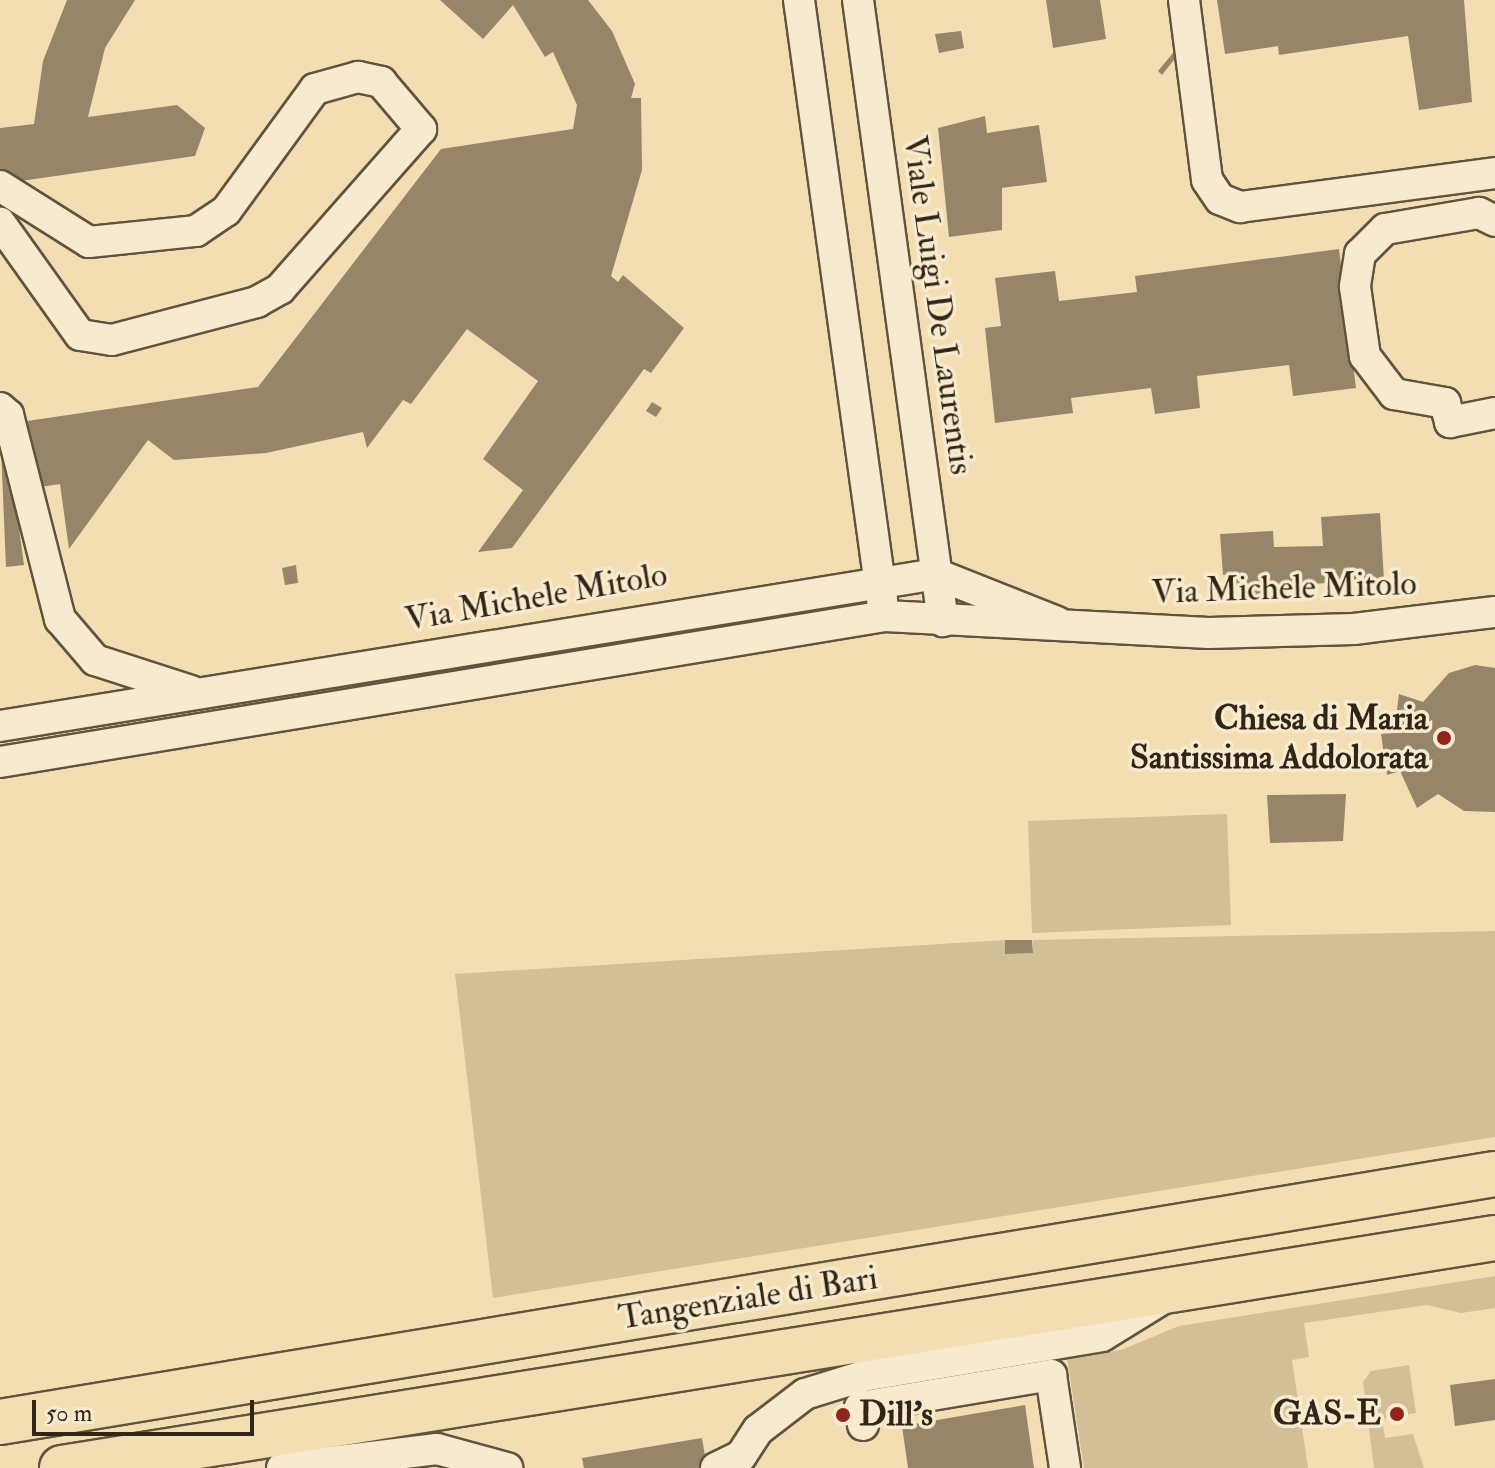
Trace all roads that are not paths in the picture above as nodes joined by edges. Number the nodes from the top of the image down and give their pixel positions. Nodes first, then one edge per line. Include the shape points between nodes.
1 (799, 0) edge
2 (858, 0) edge
3 (1184, 0) edge
4 (1495, 173) edge
5 (0, 186) edge
6 (1495, 221) edge
7 (0, 223) edge
8 (0, 408) edge
9 (1495, 413) edge
10 (936, 574) junction
11 (879, 580) junction
12 (1495, 612) edge
13 (885, 616) junction
14 (943, 621) junction
15 (1077, 631) junction
16 (197, 693) junction
17 (0, 726) edge
18 (0, 762) edge
19 (1495, 1174) edge
20 (1495, 1238) edge
21 (1181, 1287) junction
22 (0, 1422) edge
23 (121, 1458) junction
24 (733, 1464) edge
25 (62, 1468) edge
26 (165, 1468) edge
27 (282, 1468) edge
28 (507, 1468) edge
29 (1048, 1468) edge
30 (1065, 1468) edge

1 - 11 street
2 - 10 street, Viale Luigi De Laurentis
3 - 4 street via 1207,180 1220,199 1240,207
5 - 7 street via 89,242 196,231 226,211 315,89 358,77 381,82 421,129 280,289 257,302 112,340 80,335
6 - 9 street via 1479,213 1385,229 1367,243 1356,270 1365,356 1394,394 1445,403 1450,422
8 - 16 street via 8,415 60,619 95,660
10 - 11 street, Via Michele Mitolo
10 - 14 street, Viale Luigi De Laurentis
10 - 15 street, Via Michele Mitolo
11 - 13 street
11 - 16 street, Via Michele Mitolo
12 - 15 street, Via Michele Mitolo via 1354,629
13 - 14 street, Via Michele Mitolo
13 - 18 street, Via Michele Mitolo
14 - 15 street, Via Michele Mitolo
16 - 17 street, Via Michele Mitolo
19 - 22 highway, Tangenziale di Bari
20 - 21 highway, Tangenziale di Bari
21 - 23 highway, Tangenziale di Bari
21 - 24 street via 1102,1336 863,1376 805,1394 758,1430
23 - 25 highway, Tangenziale di Bari
23 - 26 street
27 - 28 street via 437,1449
29 - 30 street via 1037,1395 871,1424 860,1407 1051,1375

